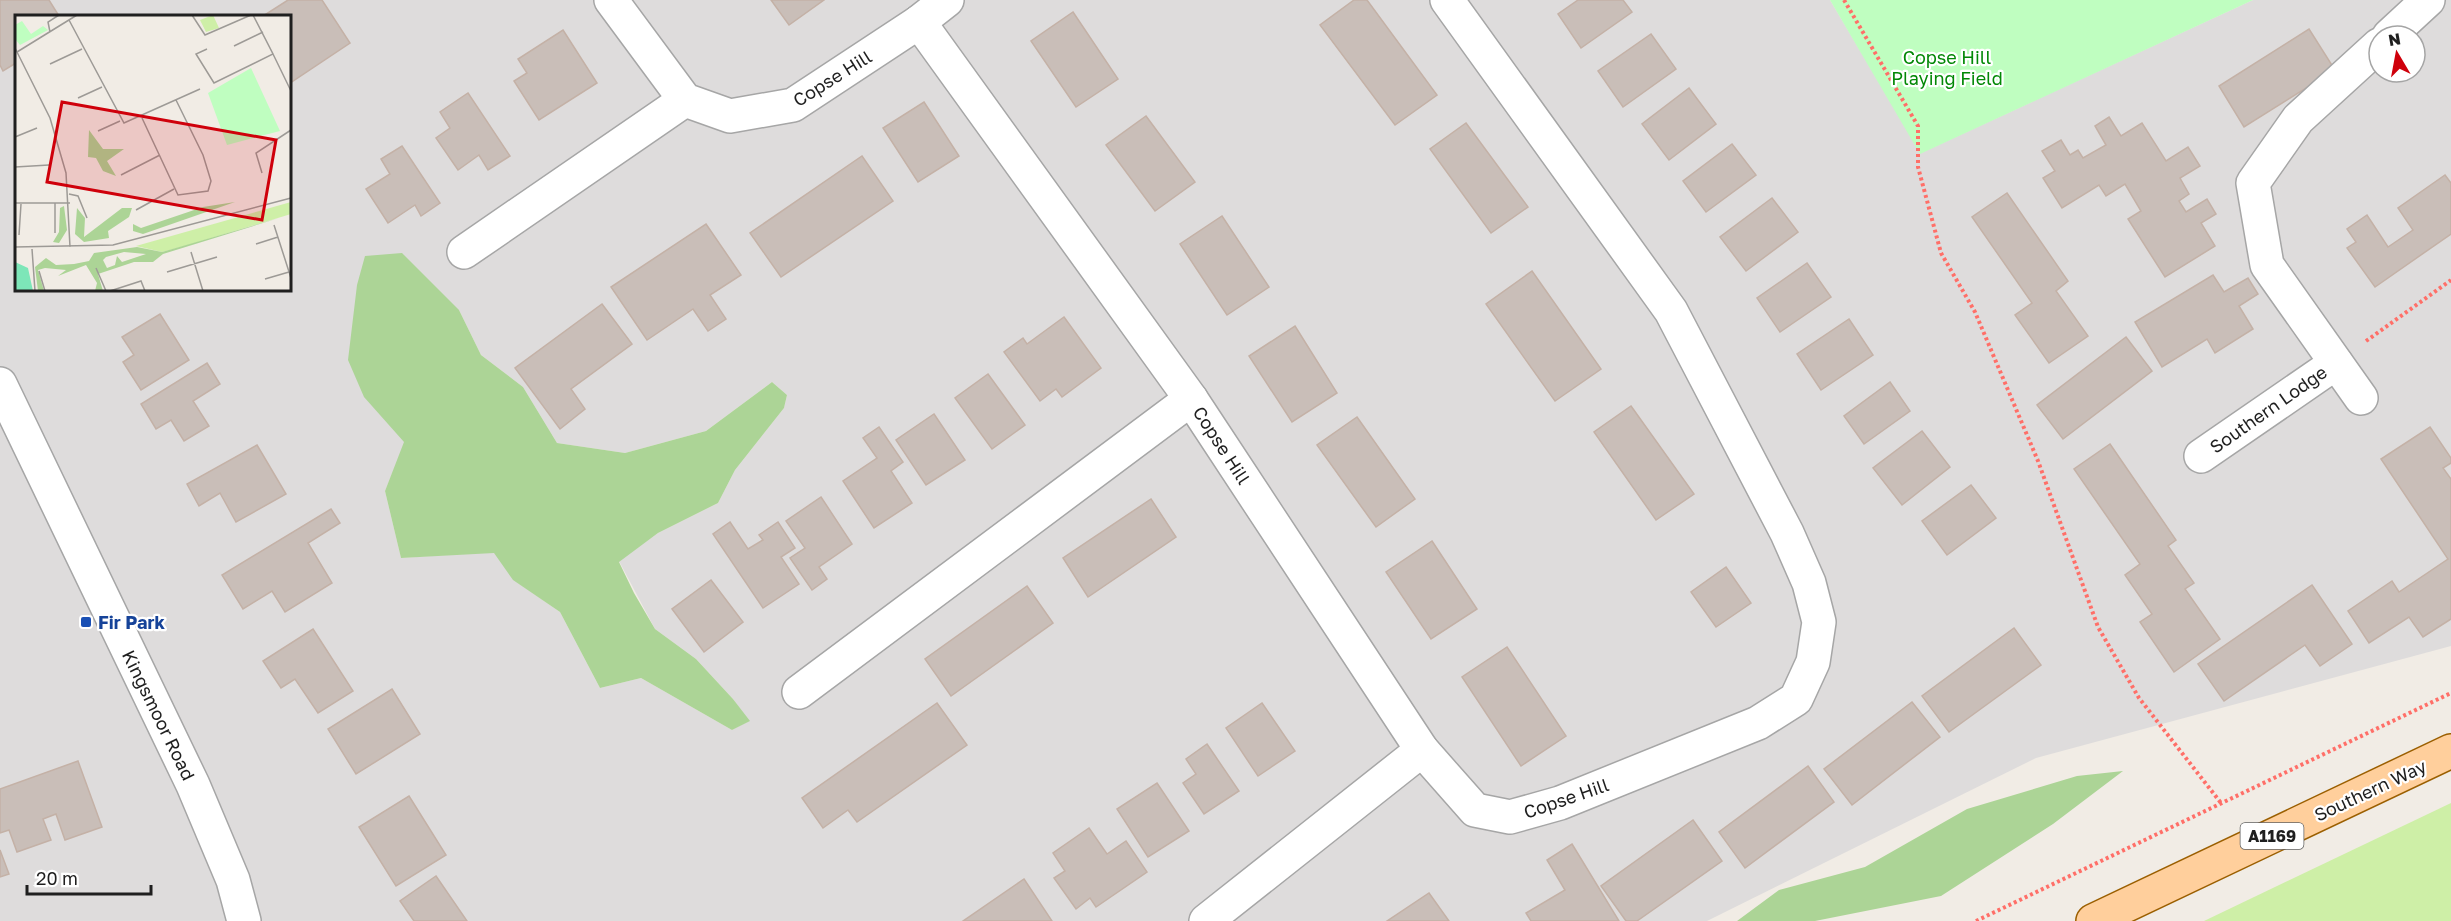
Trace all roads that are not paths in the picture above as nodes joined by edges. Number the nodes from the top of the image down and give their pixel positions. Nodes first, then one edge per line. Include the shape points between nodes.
1 (610, 0) edge
2 (947, 0) edge
3 (1448, 0) edge
4 (2428, 0) edge
5 (919, 22) junction
6 (2402, 24) edge
7 (2367, 56) edge
8 (685, 100) junction
9 (464, 252) dead end
10 (2336, 363) junction
11 (0, 384) edge
12 (2361, 398) dead end
13 (1191, 399) junction
14 (2201, 456) dead end
15 (799, 692) dead end
16 (1422, 750) junction
17 (2451, 751) edge
18 (243, 921) edge
19 (1206, 921) edge
20 (2093, 921) edge

1 - 8 street
2 - 5 street, Copse Hill
3 - 16 street, Copse Hill via 1671,311 1787,533 1809,584 1819,622 1813,662 1796,699 1758,723 1560,803 1510,817 1474,810
4 - 6 street
5 - 8 street, Copse Hill via 793,105 730,116
5 - 13 street, Copse Hill
7 - 10 street, Southern Lodge via 2298,119 2253,183 2267,265
8 - 9 street
10 - 12 street, Southern Lodge
10 - 14 street, Southern Lodge
11 - 18 street, Kingsmoor Road via 193,785 233,880
13 - 15 street
13 - 16 street, Copse Hill
16 - 19 street
17 - 20 main road, Southern Way / A1169

